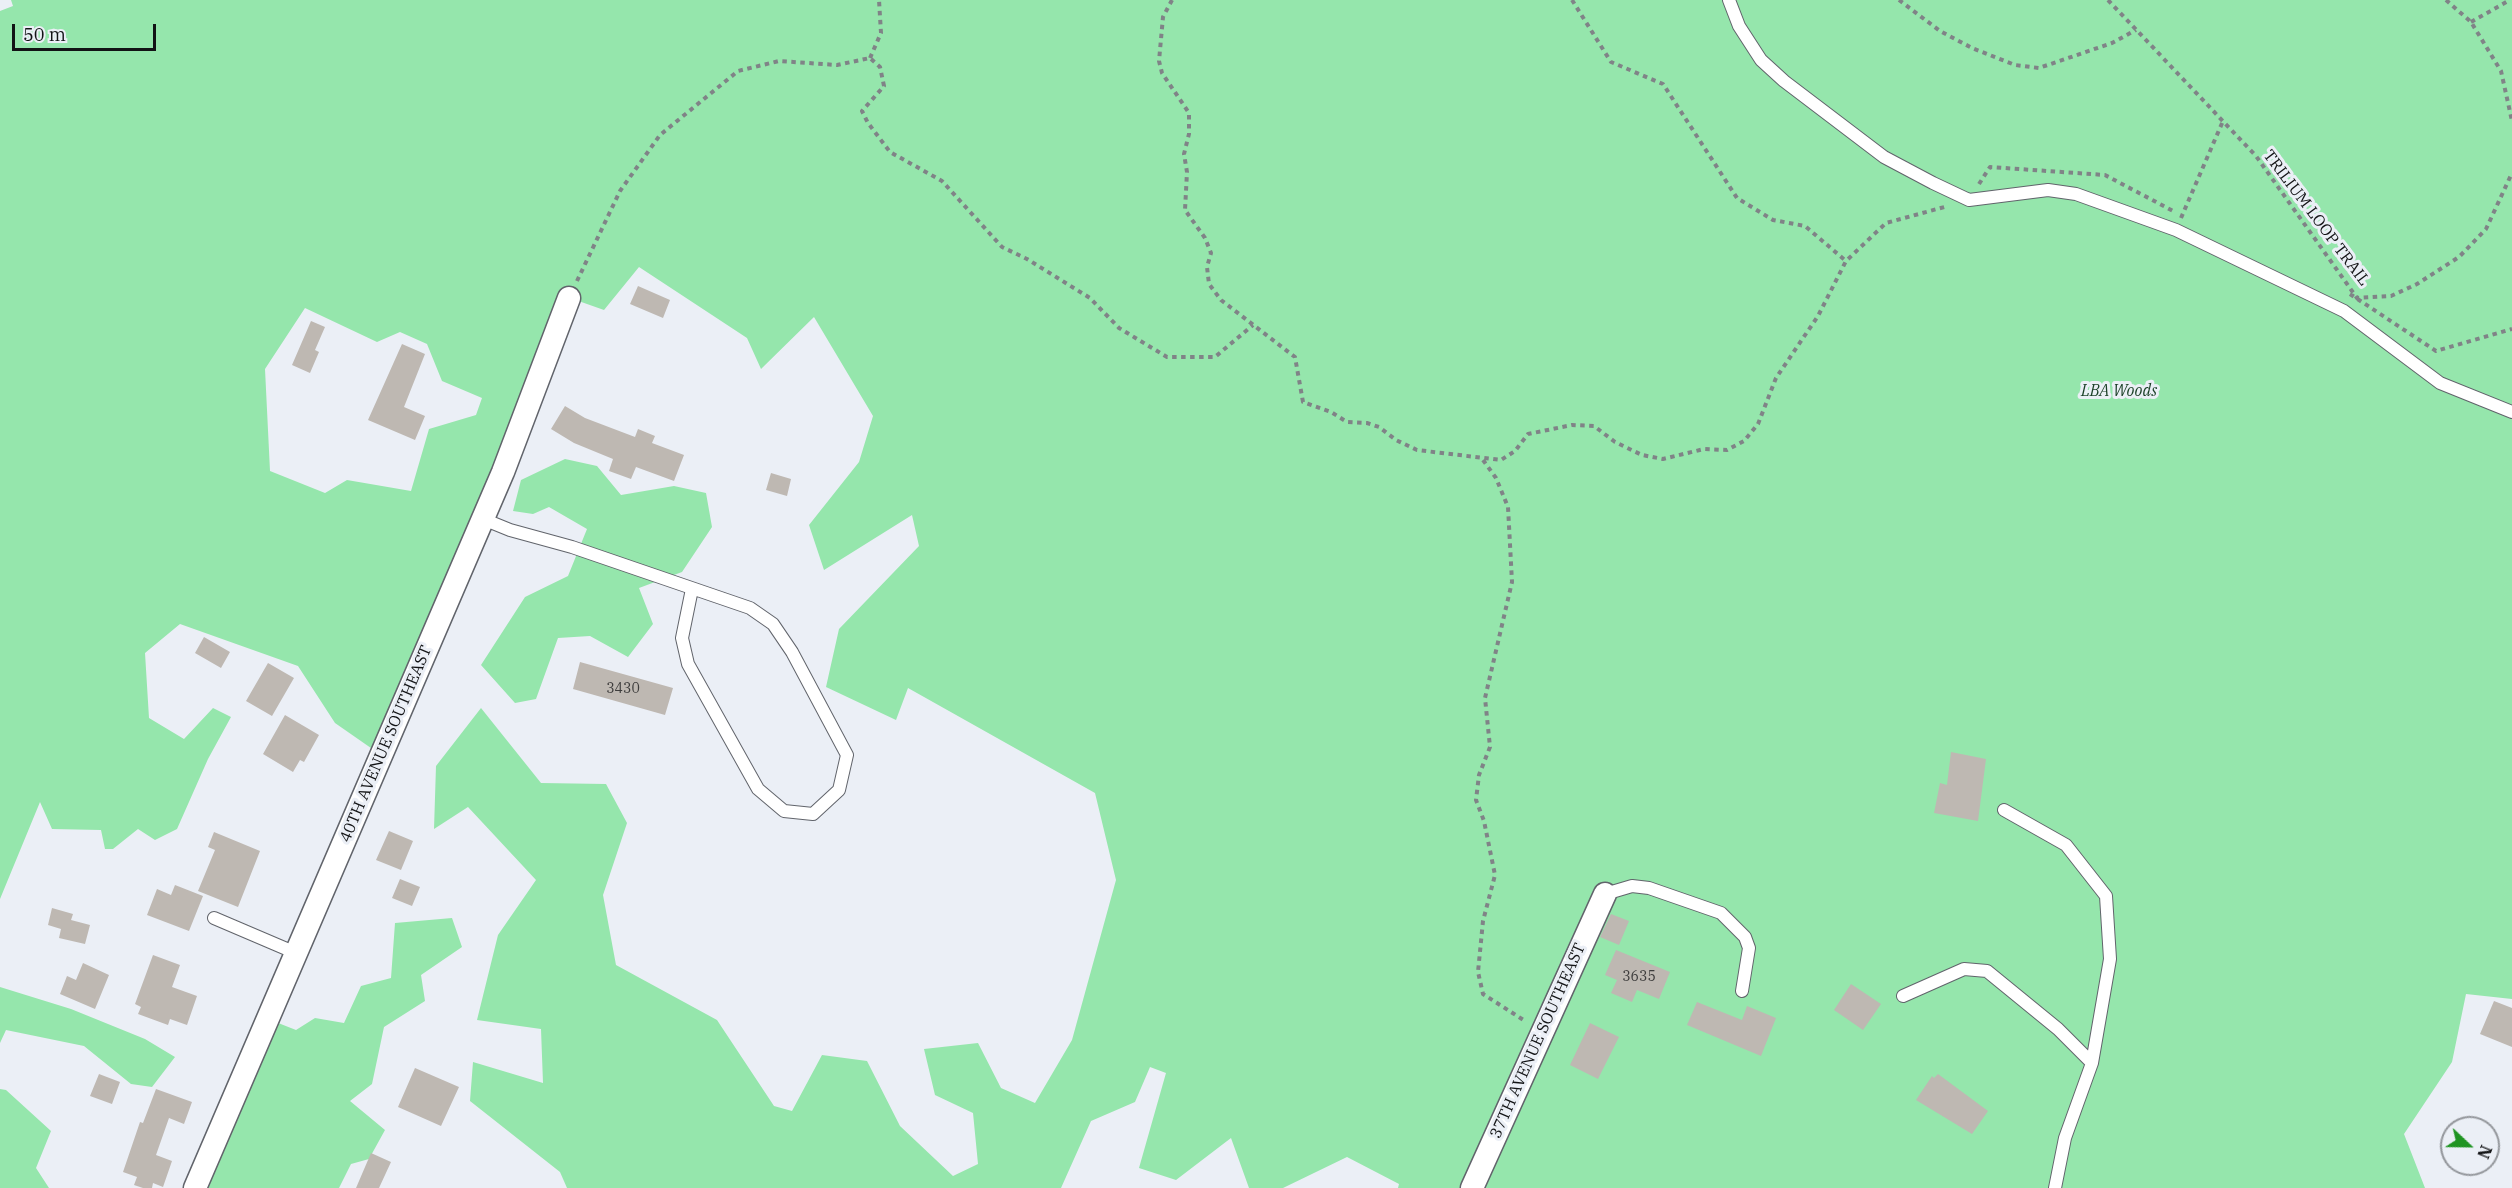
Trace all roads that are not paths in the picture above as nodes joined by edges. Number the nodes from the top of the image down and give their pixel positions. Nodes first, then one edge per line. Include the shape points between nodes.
1 (1729, 0) edge
2 (569, 297) road end
3 (2512, 412) edge
4 (483, 519) junction
5 (692, 589) junction
6 (2004, 810) dead end
7 (1605, 894) joint
8 (214, 918) dead end
9 (296, 953) junction
10 (1742, 991) dead end
11 (1903, 996) dead end
12 (2092, 1063) junction
13 (195, 1188) edge
14 (1473, 1188) edge
15 (2055, 1188) edge

1 - 3 lane via 1739,26 1761,60 1784,81 1884,157 1933,183 1969,200 2048,190 2076,194 2176,230 2344,311 2440,383
2 - 4 street, 40TH AVENUE SOUTHEAST
4 - 5 lane
4 - 9 street, 40TH AVENUE SOUTHEAST
5 - 5 lane via 750,608 773,624 792,652 847,755 839,790 813,814 784,811 758,789 688,664 682,638
6 - 12 lane via 2066,845 2106,896 2110,959
7 - 10 lane via 1632,886 1649,888 1721,913 1745,937 1749,948
7 - 14 street, 37TH AVENUE SOUTHEAST
8 - 9 lane
9 - 13 street, 40TH AVENUE SOUTHEAST
11 - 12 lane via 1964,969 1987,971 2058,1029
12 - 15 lane via 2065,1138

